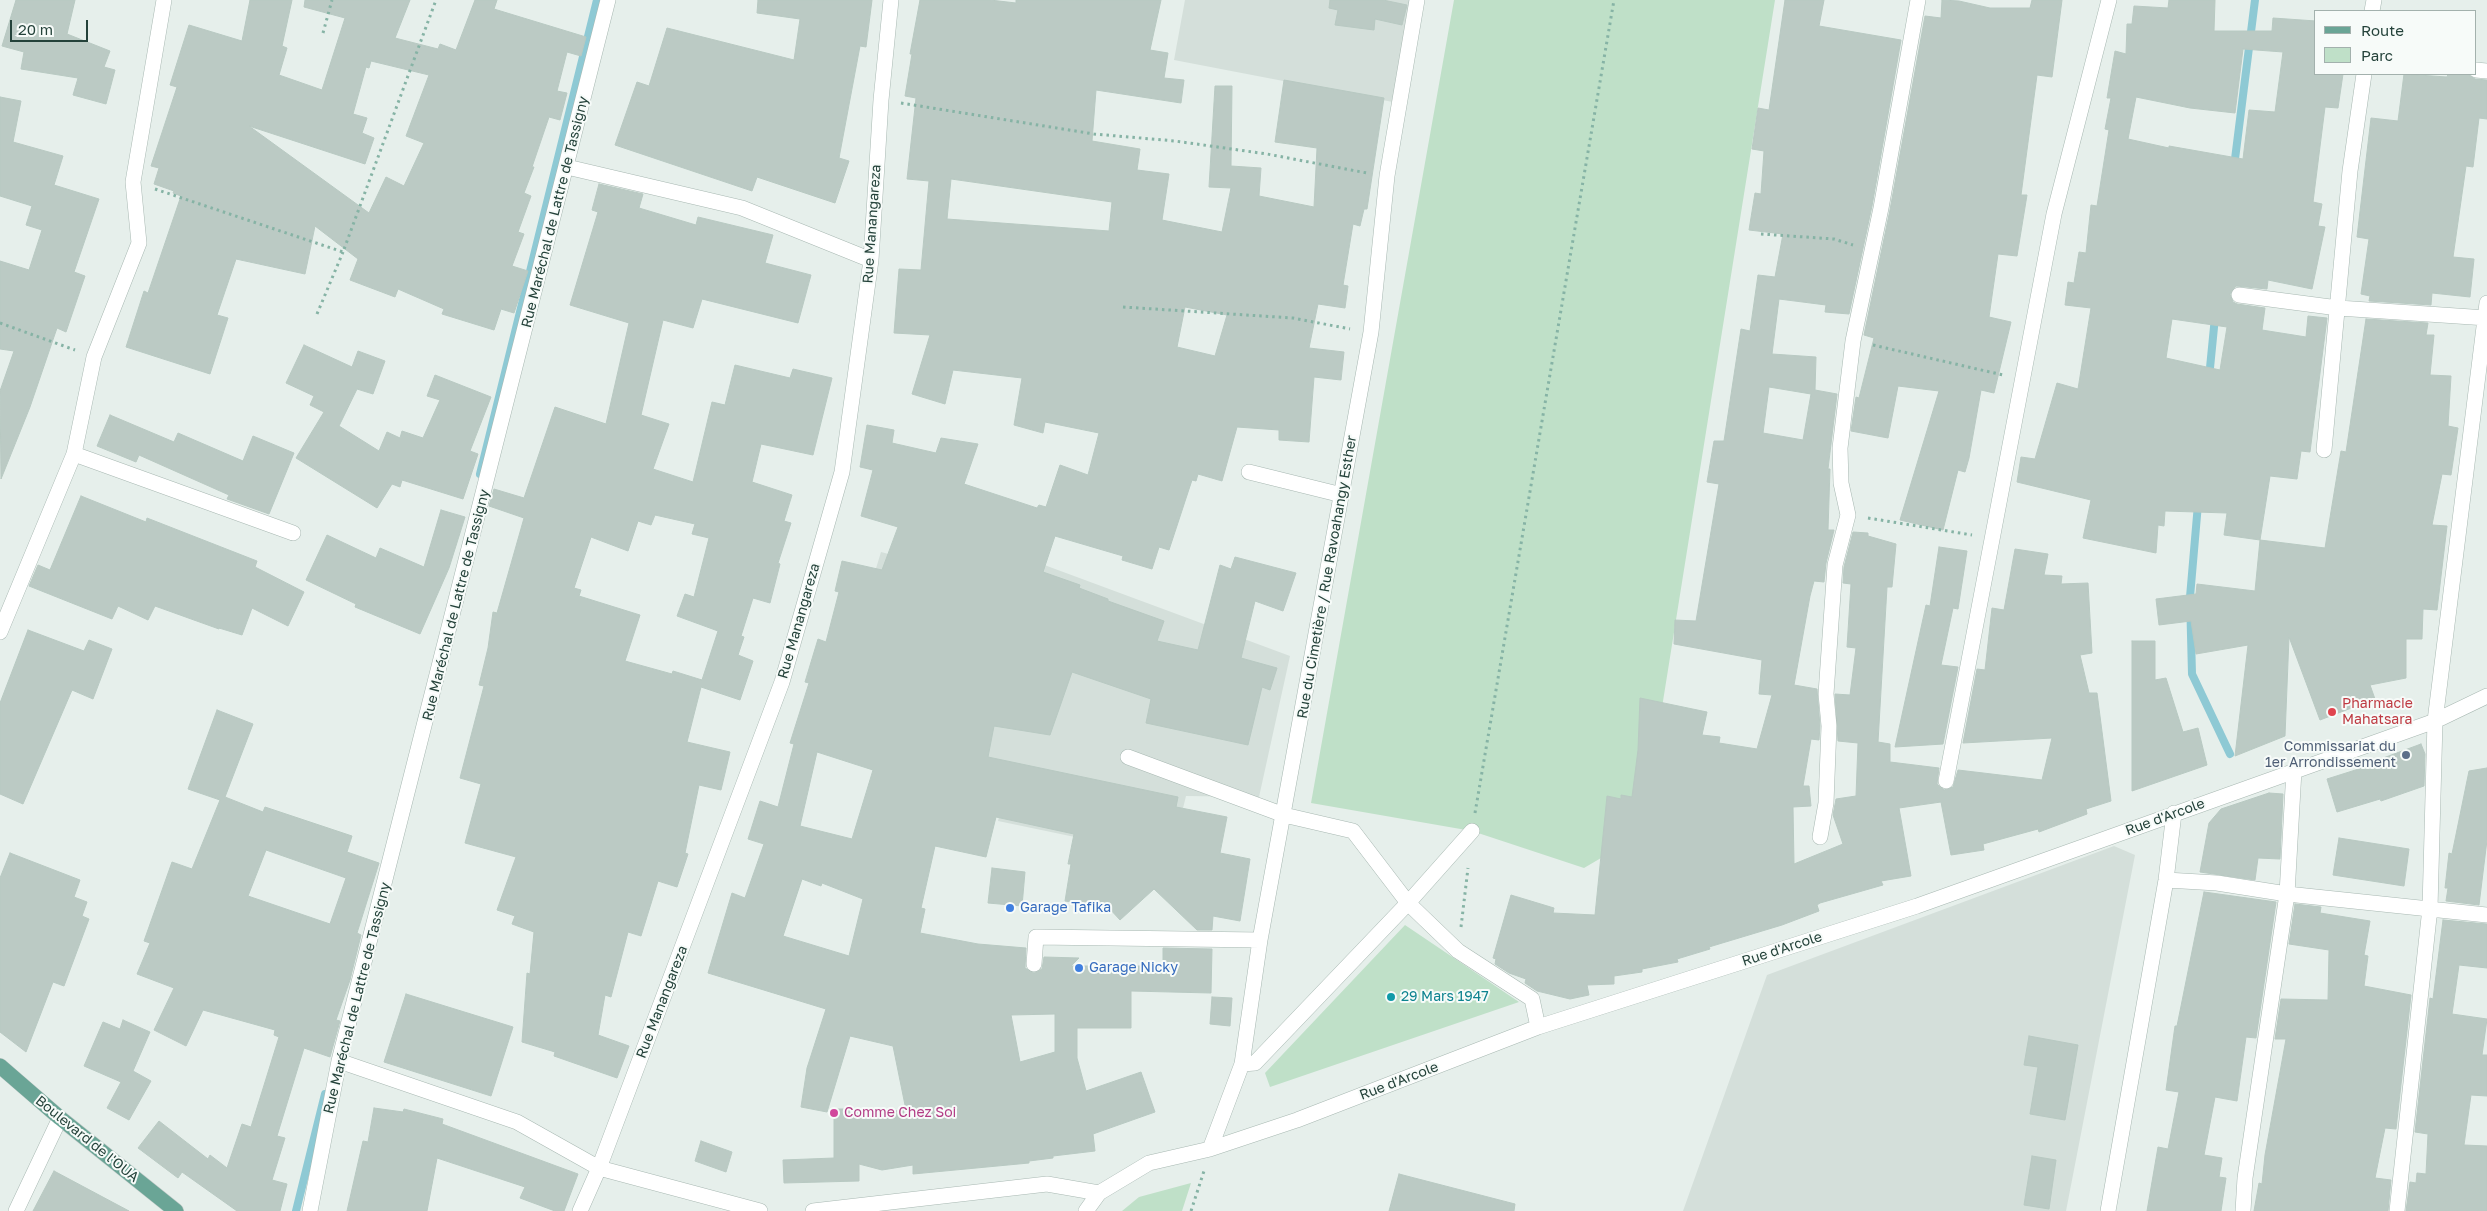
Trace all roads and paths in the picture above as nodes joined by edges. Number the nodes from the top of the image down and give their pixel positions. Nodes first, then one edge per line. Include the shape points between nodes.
1 (164, 0) edge
2 (332, 0) edge
3 (436, 0) edge
4 (608, 0) edge
5 (891, 0) edge
6 (1417, 0) edge
7 (1614, 0) edge
8 (1918, 0) edge
9 (2109, 0) edge
10 (323, 33) dead end
11 (2364, 75) edge
12 (881, 100) junction
13 (567, 167) junction
14 (1387, 176) junction
15 (134, 182) junction
16 (1761, 234) dead end
17 (1871, 250) junction
18 (343, 252) junction
19 (871, 260) junction
20 (2239, 295) dead end
21 (1122, 307) dead end
22 (2338, 308) junction
23 (2486, 313) edge
24 (318, 314) dead end
25 (0, 323) edge
26 (1371, 332) junction
27 (1852, 341) junction
28 (94, 357) junction
29 (2023, 380) junction
30 (2324, 450) dead end
31 (74, 454) junction
32 (1249, 472) dead end
33 (1342, 495) junction
34 (1848, 515) junction
35 (293, 533) dead end
36 (1991, 544) junction
37 (0, 632) edge
38 (2487, 696) edge
39 (2436, 722) junction
40 (1128, 756) dead end
41 (2294, 770) junction
42 (1946, 781) dead end
43 (2174, 813) junction
44 (1284, 815) junction
45 (1472, 831) junction
46 (1820, 836) dead end
47 (2166, 880) junction
48 (2287, 894) junction
49 (1408, 903) junction
50 (2430, 908) junction
51 (2487, 915) edge
52 (1260, 940) junction
53 (1458, 950) junction
54 (1034, 964) dead end
55 (1538, 1027) junction
56 (339, 1061) junction
57 (1242, 1064) junction
58 (0, 1066) edge
59 (60, 1118) junction
60 (1210, 1149) junction
61 (599, 1168) junction
62 (1099, 1193) junction
63 (16, 1211) edge
64 (176, 1211) edge
65 (310, 1211) edge
66 (580, 1211) edge
67 (760, 1211) edge
68 (813, 1211) edge
69 (1086, 1211) edge
70 (1192, 1211) edge
71 (2108, 1211) edge
72 (2243, 1211) edge
73 (2397, 1211) edge

1 - 15 street
2 - 10 path
3 - 18 path
4 - 13 street, Rue Maréchal de Lattre de Tassigny
5 - 12 street, Rue Manangareza
6 - 14 street, Rue du Cimetière / Rue Ravoahangy Esther
7 - 45 path
8 - 17 street
9 - 29 street via 2054,214
11 - 22 street via 2350,171
12 - 14 path via 1094,134 1267,154
12 - 19 street, Rue Manangareza
13 - 19 street via 742,208
13 - 56 street, Rue Maréchal de Lattre de Tassigny
14 - 26 street, Rue du Cimetière / Rue Ravoahangy Esther
15 - 18 path
15 - 28 street via 139,243
16 - 17 path via 1834,239
17 - 27 street
18 - 24 path
19 - 61 street, Rue Manangareza via 842,472 782,682
20 - 22 street
21 - 26 path via 1293,318
22 - 23 street
22 - 30 street
23 - 39 street
25 - 28 path
26 - 33 street, Rue du Cimetière / Rue Ravoahangy Esther
27 - 29 path
27 - 34 street via 1840,448 1840,483
28 - 31 street
29 - 36 street
31 - 35 street
31 - 37 street
32 - 33 street
33 - 44 street, Rue du Cimetière / Rue Ravoahangy Esther
34 - 36 path via 1971,535
34 - 46 street via 1835,565 1826,694 1829,726 1826,803
36 - 42 street
38 - 39 street, Rue d'Arcole
39 - 41 street, Rue d'Arcole
39 - 50 street
40 - 44 street
41 - 43 street, Rue d'Arcole
41 - 48 street
43 - 47 street
43 - 55 street, Rue d'Arcole via 1917,906
44 - 49 street via 1353,831
44 - 52 street, Rue du Cimetière / Rue Ravoahangy Esther
45 - 49 street
45 - 53 path
47 - 48 street via 2217,883
47 - 71 street
48 - 50 street
48 - 72 street via 2245,1178
49 - 53 street
49 - 57 street via 1255,1063
50 - 51 street
50 - 73 street
52 - 54 street via 1036,937
52 - 57 street, Rue du Cimetière / Rue Ravoahangy Esther
53 - 55 street via 1532,999
55 - 60 street, Rue d'Arcole via 1297,1120
56 - 61 street via 517,1122
56 - 65 street, Rue Maréchal de Lattre de Tassigny
57 - 60 street, Rue du Cimetière / Rue Ravoahangy Esther
58 - 59 main road, Boulevard de l'OUA
59 - 63 street
59 - 64 main road, Boulevard de l'OUA
60 - 62 street, Rue d'Arcole via 1149,1163
60 - 70 path
61 - 66 street, Rue Manangareza
61 - 67 street
62 - 68 street via 1047,1184
62 - 69 street, Rue d'Arcole

